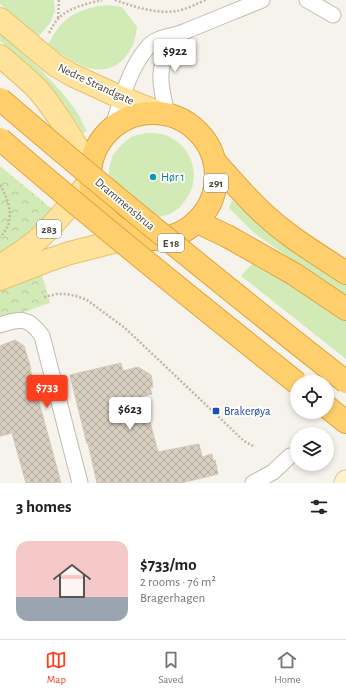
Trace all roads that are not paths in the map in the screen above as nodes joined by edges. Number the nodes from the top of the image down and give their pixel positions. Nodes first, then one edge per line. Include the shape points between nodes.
1 (262, 0) edge
2 (307, 0) edge
3 (333, 15) dead end
4 (0, 19) edge
5 (183, 32) junction
6 (0, 56) edge
7 (122, 98) junction
8 (0, 99) edge
9 (164, 114) junction
10 (113, 126) junction
11 (0, 139) edge
12 (214, 161) junction
13 (89, 176) junction
14 (197, 222) junction
15 (133, 237) junction
16 (0, 266) edge
17 (346, 273) edge
18 (0, 279) edge
19 (346, 308) edge
20 (0, 325) edge
21 (290, 377) edge
22 (346, 382) edge
23 (334, 413) edge
24 (346, 422) edge
25 (290, 456) dead end
26 (80, 483) edge
27 (253, 483) edge

1 - 5 street
2 - 3 street
4 - 7 main road, Nedre Strandgate via 55,65
5 - 7 street via 160,38 147,47 136,63
5 - 9 street via 167,54 161,68
6 - 13 main road via 38,90 50,106 65,127
7 - 9 main road, Nedre Strandgate
7 - 10 street
8 - 22 highway, Drammensbrua / E 18, bridge via 141,218
9 - 10 highway, 291 via 147,112
9 - 12 highway, 291 via 181,119 192,126 210,148
10 - 13 highway, 291 via 97,145
11 - 21 highway, E 18, bridge
12 - 14 highway, 291 via 216,174 212,200
12 - 17 highway, 291 via 266,216
13 - 15 highway, 291 via 96,206 103,216 112,225
13 - 16 main road, 283 via 47,231 37,241
14 - 15 highway, 291 via 169,238 157,240
14 - 19 highway via 294,274
15 - 18 main road, 283 via 70,253
20 - 26 street via 21,319 36,327 42,336
23 - 24 highway
25 - 27 street via 273,472

